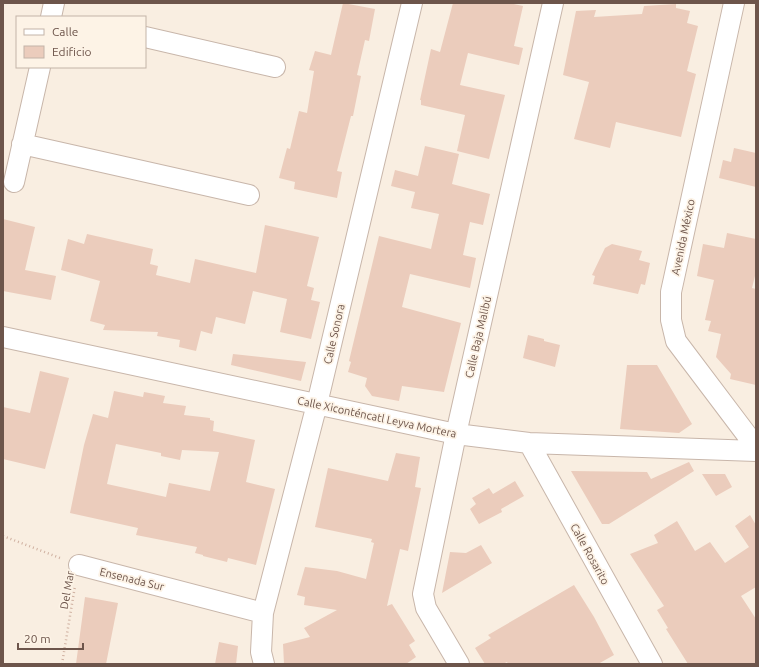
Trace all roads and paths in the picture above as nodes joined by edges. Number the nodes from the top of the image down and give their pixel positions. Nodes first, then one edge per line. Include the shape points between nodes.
1 (412, 3) edge
2 (554, 3) edge
3 (734, 3) edge
4 (146, 37) edge
5 (275, 67) dead end
6 (40, 68) edge
7 (22, 144) junction
8 (14, 182) dead end
9 (249, 195) dead end
10 (3, 337) edge
11 (317, 404) junction
12 (456, 434) junction
13 (529, 443) junction
14 (756, 447) edge
15 (756, 451) edge
16 (3, 536) edge
17 (79, 565) junction
18 (263, 613) junction
19 (649, 663) edge
20 (62, 664) edge
21 (264, 664) edge
22 (459, 664) edge

1 - 11 street, Calle Sonora
2 - 12 street, Calle Baja Malibú
3 - 14 street, Avenida México via 671,292 671,320 676,341
4 - 5 street
6 - 7 street
7 - 8 street
7 - 9 street
10 - 11 street, Calle Xiconténcatl Leyva Mortera
11 - 12 street, Calle Xiconténcatl Leyva Mortera
11 - 18 street, Calle Sonora
12 - 13 street, Calle Xiconténcatl Leyva Mortera
12 - 22 street, Calle Baja Malibú via 423,594 426,608
13 - 15 street, Calle Xiconténcatl Leyva Mortera
13 - 19 street, Calle Rosarito
16 - 17 path
17 - 18 street, Ensenada Sur
17 - 20 path, Del Mar
18 - 21 street, Calle Sonora via 261,652

